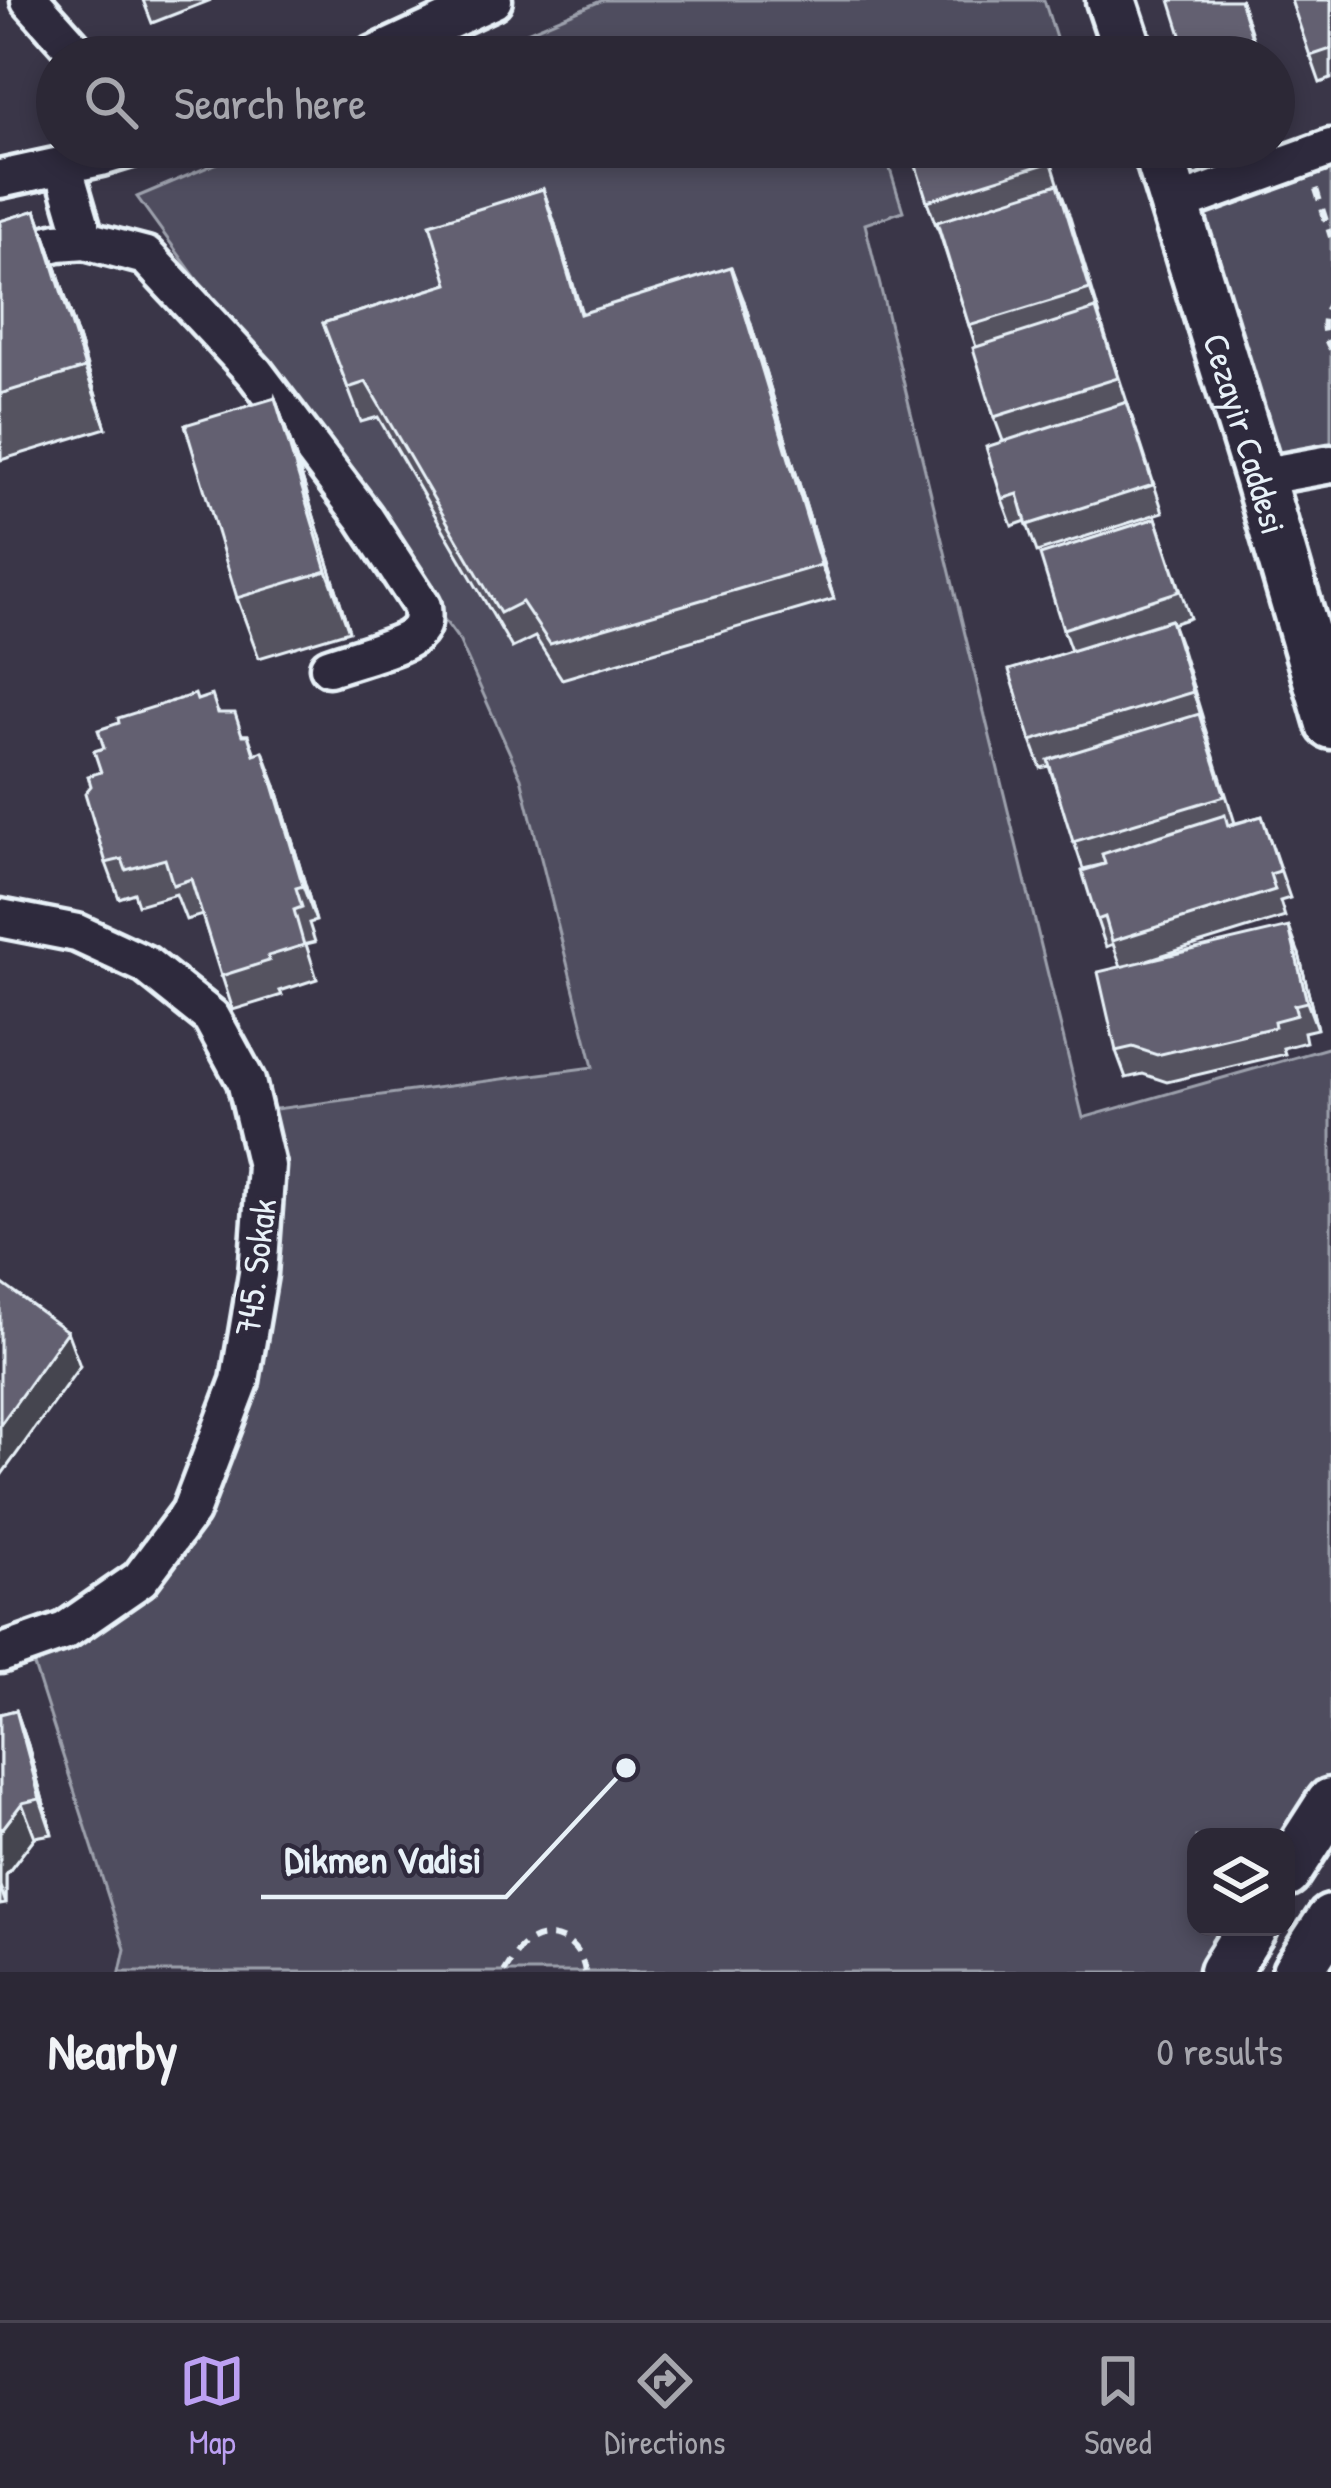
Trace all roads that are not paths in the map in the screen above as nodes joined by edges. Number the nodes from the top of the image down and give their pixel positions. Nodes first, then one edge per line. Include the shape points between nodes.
1 (30, 0) edge
2 (493, 0) edge
3 (1111, 0) edge
4 (62, 36) edge
5 (415, 36) edge
6 (1123, 36) edge
7 (48, 168) edge
8 (64, 168) edge
9 (1163, 168) edge
10 (1275, 168) edge
11 (0, 178) edge
12 (1174, 205) junction
13 (85, 240) junction
14 (0, 257) edge
15 (1331, 464) edge
16 (1259, 477) junction
17 (329, 667) dead end
18 (1331, 724) edge
19 (0, 918) edge
20 (0, 1654) edge
21 (1331, 1803) edge
22 (1295, 1859) edge
23 (1331, 1920) edge
24 (1246, 1936) edge
25 (1224, 1972) edge
26 (1297, 1972) edge

1 - 4 street
2 - 5 street
3 - 6 main road
7 - 11 street
8 - 13 street
9 - 12 main road, Cezayir Caddesi
10 - 12 street
12 - 16 main road, Cezayir Caddesi
13 - 14 street
13 - 17 street via 146,256 255,373 422,606 421,627 410,639
15 - 16 street
16 - 18 main road, Cezayir Caddesi
19 - 20 street, 745. Sokak via 77,933 146,965 211,1017 245,1081 266,1166 240,1381 190,1512 140,1579 65,1631
21 - 22 main road
23 - 26 main road
24 - 25 main road

